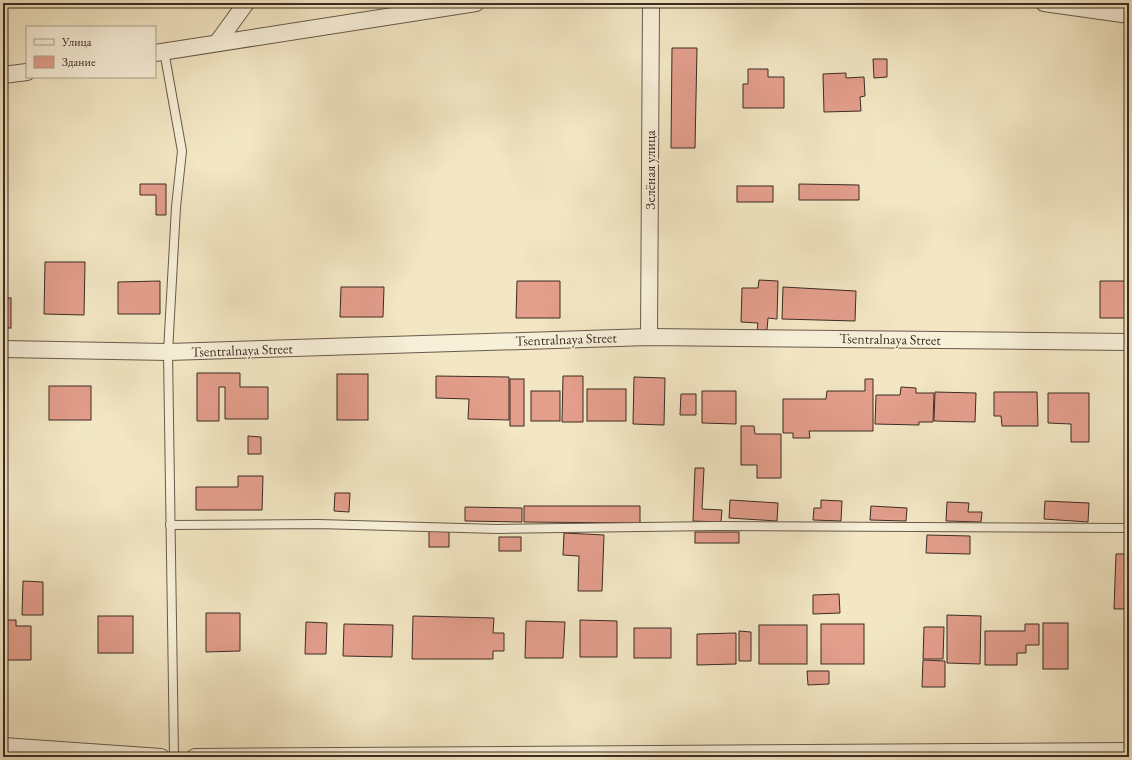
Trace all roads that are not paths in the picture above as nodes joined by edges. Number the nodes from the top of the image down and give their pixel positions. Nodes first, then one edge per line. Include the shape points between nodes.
1 (246, 3) edge
2 (476, 3) edge
3 (651, 3) edge
4 (1044, 3) edge
5 (1129, 16) edge
6 (218, 43) junction
7 (159, 52) edge
8 (26, 72) edge
9 (3, 75) edge
10 (649, 337) junction
11 (1129, 342) edge
12 (3, 349) edge
13 (168, 352) junction
14 (170, 525) junction
15 (1129, 528) edge
16 (3, 746) edge
17 (1129, 751) edge
18 (162, 757) edge
19 (174, 757) edge
20 (195, 757) edge
21 (202, 757) edge

1 - 6 street
2 - 6 street
3 - 10 street, Зелёная улица
4 - 5 street
6 - 7 street
7 - 13 lane via 182,151 176,207
8 - 9 street
10 - 11 street, Tsentralnaya Street
10 - 13 street, Tsentralnaya Street
12 - 13 street, Tsentralnaya Street
13 - 14 lane
14 - 15 lane via 318,524 498,529 717,526
14 - 19 lane
16 - 18 street
17 - 21 street
20 - 21 street

